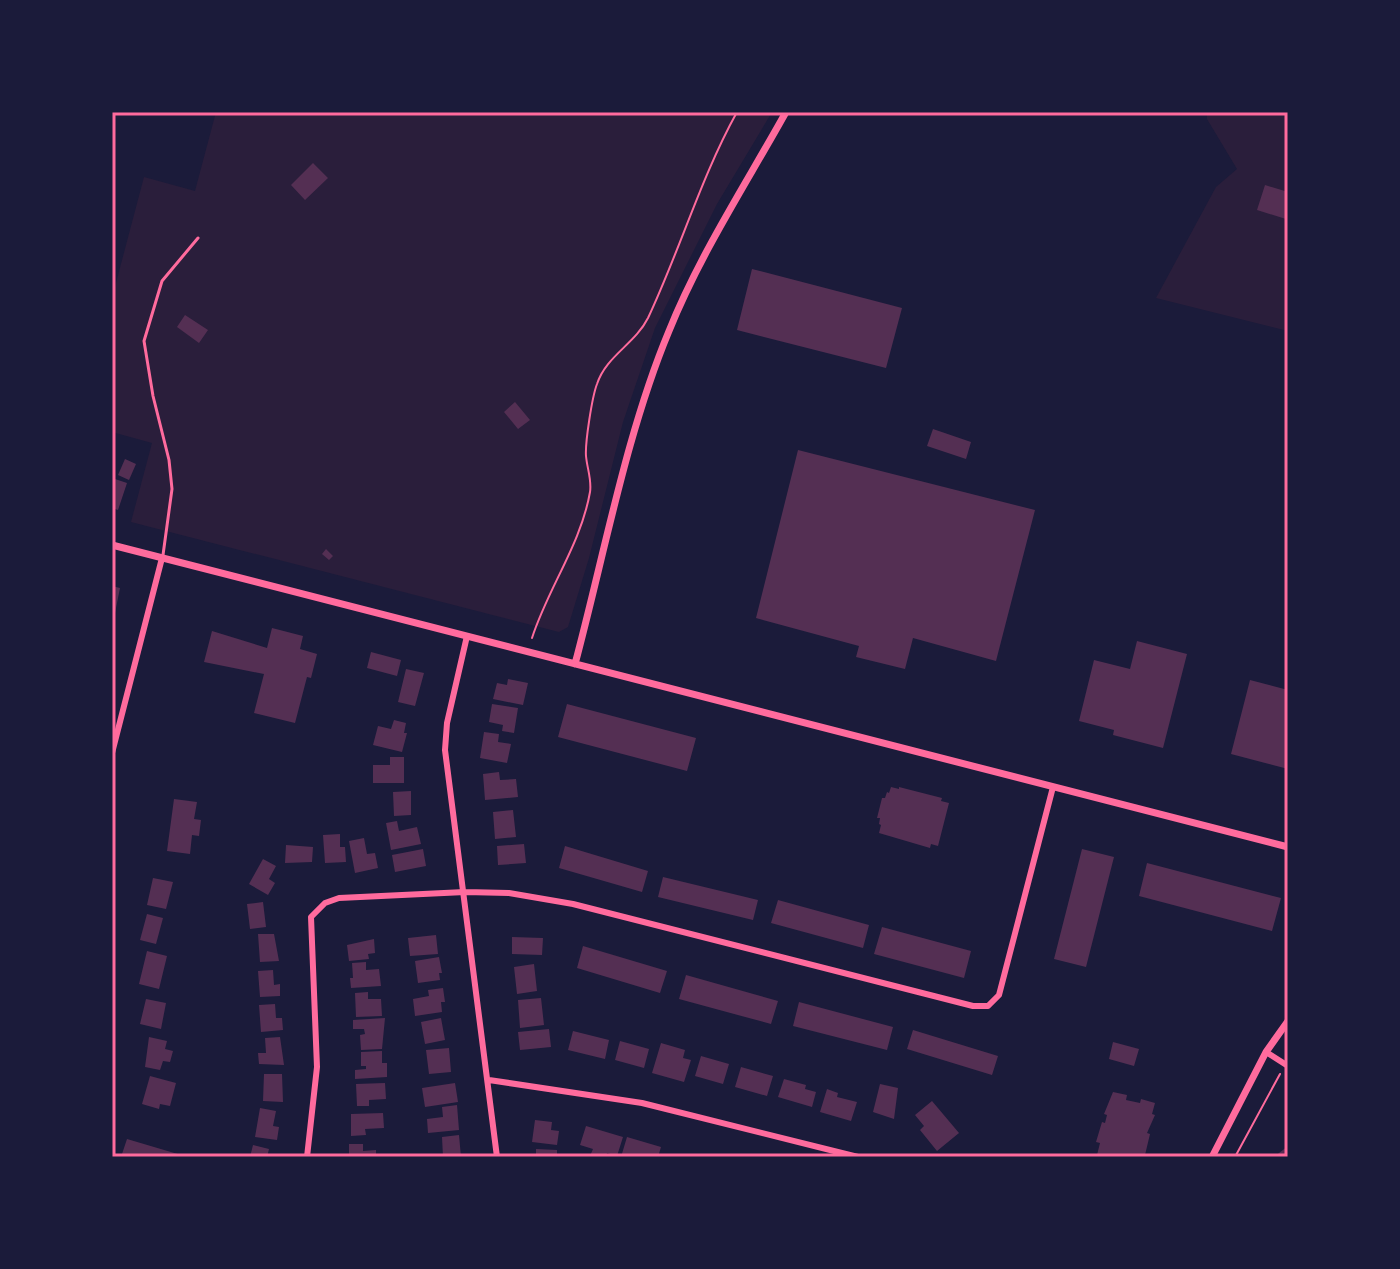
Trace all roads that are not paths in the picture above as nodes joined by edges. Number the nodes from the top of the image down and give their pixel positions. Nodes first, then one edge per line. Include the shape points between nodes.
1 (786, 112) edge
2 (198, 238) dead end
3 (112, 545) edge
4 (162, 558) junction
5 (467, 636) junction
6 (575, 664) junction
7 (112, 753) edge
8 (1053, 787) junction
9 (1288, 847) edge
10 (465, 892) junction
11 (1288, 1021) edge
12 (1266, 1052) junction
13 (1286, 1065) edge
14 (489, 1080) junction
15 (307, 1157) edge
16 (497, 1157) edge
17 (858, 1157) edge
18 (1212, 1157) edge

1 - 6 street via 668,332 615,504
2 - 4 lane via 162,281 144,341 172,489
3 - 4 street
4 - 5 street
4 - 7 street
5 - 6 street
5 - 10 street via 445,750
6 - 8 street
8 - 9 street
8 - 10 street via 999,995 988,1006 573,904
10 - 14 street
10 - 15 street via 339,898 311,917 317,1067
11 - 12 street
12 - 13 street
12 - 18 street
14 - 16 street
14 - 17 street via 642,1103

